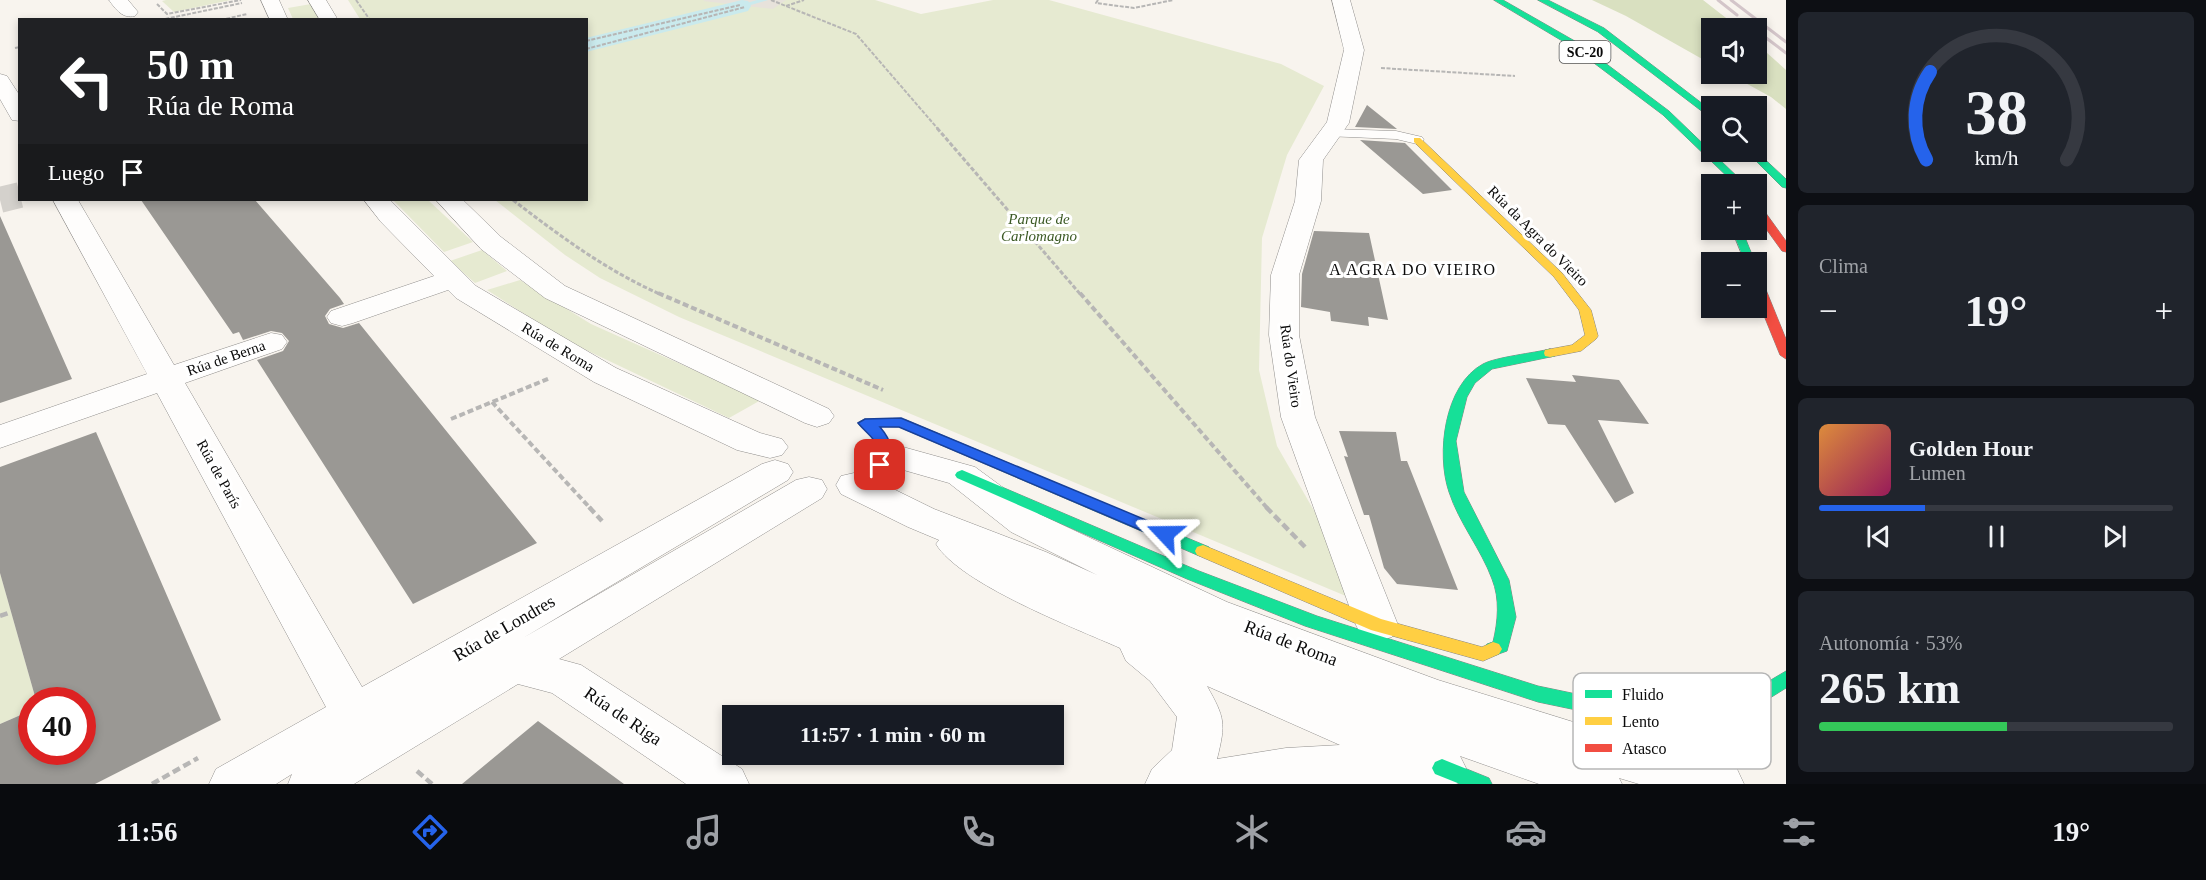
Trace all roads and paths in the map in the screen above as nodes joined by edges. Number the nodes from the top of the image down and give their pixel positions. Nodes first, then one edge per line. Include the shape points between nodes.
1 (153, 0) edge
2 (270, 0) edge
3 (317, 0) edge
4 (356, 0) edge
5 (771, 0) edge
6 (804, 0) edge
7 (1098, 0) edge
8 (1173, 0) edge
9 (1341, 0) edge
10 (1498, 0) edge
11 (1542, 0) edge
12 (241, 1) edge
13 (740, 5) dead end
14 (786, 6) junction
15 (745, 7) dead end
16 (247, 14) dead end
17 (169, 18) edge
18 (230, 18) edge
19 (278, 18) edge
20 (328, 18) edge
21 (369, 18) edge
22 (1600, 30) junction
23 (588, 41) edge
24 (18, 47) edge
25 (15, 48) dead end
26 (588, 48) edge
27 (1350, 67) junction
28 (1515, 76) dead end
29 (0, 80) edge
30 (1690, 81) dead end
31 (1701, 108) edge
32 (18, 112) edge
33 (1666, 114) junction
34 (1331, 133) junction
35 (1417, 140) joint
36 (1762, 162) edge
37 (1702, 167) dead end
38 (1729, 174) edge
39 (1786, 185) edge
40 (67, 201) edge
41 (378, 201) edge
42 (450, 201) edge
43 (1767, 222) edge
44 (1786, 249) edge
45 (452, 279) junction
46 (1767, 308) edge
47 (342, 317) dead end
48 (271, 342) dead end
49 (1786, 356) edge
50 (559, 374) dead end
51 (166, 379) junction
52 (492, 402) junction
53 (817, 416) junction
54 (451, 419) dead end
55 (0, 437) edge
56 (875, 438) junction
57 (957, 459) junction
58 (785, 469) junction
59 (854, 485) junction
60 (921, 518) junction
61 (602, 521) dead end
62 (1311, 553) dead end
63 (11, 612) dead end
64 (0, 616) edge
65 (1377, 625) junction
66 (1114, 627) junction
67 (513, 665) junction
68 (1786, 678) edge
69 (1771, 688) edge
70 (1573, 701) edge
71 (1425, 709) junction
72 (363, 731) junction
73 (1573, 747) edge
74 (1658, 769) edge
75 (417, 771) dead end
76 (1462, 776) edge
77 (232, 784) edge
78 (312, 784) edge
79 (432, 784) edge
80 (725, 784) edge
81 (1169, 784) edge
82 (1204, 784) edge
83 (1598, 784) edge
84 (1720, 784) edge

1 - 12 path via 167,14
2 - 19 street
3 - 20 street
4 - 21 path
5 - 14 path
6 - 14 path
7 - 8 path via 1096,3 1123,9
9 - 27 street, Rúa do Vieiro via 1354,50
10 - 33 main road, SC-20 via 1577,46
11 - 22 main road, SC-20
12 - 17 path
13 - 23 path
14 - 62 path via 856,34 1245,485
15 - 26 path
16 - 18 path
22 - 30 main road via 1639,48
22 - 31 main road, SC-20
24 - 25 path
27 - 28 path
27 - 34 street, Rúa do Vieiro via 1338,123
29 - 32 street
33 - 37 main road
33 - 38 main road, SC-20
34 - 35 lane
34 - 65 street, Rúa do Vieiro via 1311,160 1308,201 1285,275 1284,335 1298,417
35 - 65 main road, Rúa da Agra do Vieiro via 1558,275 1592,320 1592,336 1576,348 1488,366 1470,381 1460,397 1449,441 1456,492 1501,580 1507,617 1501,646 1483,654
36 - 39 main road
40 - 51 street, Rúa de París
41 - 45 street, Rúa de Roma
42 - 53 street, Rúa de Roma via 491,243 555,292
43 - 44 main road
45 - 47 street
45 - 58 street, Rúa de Roma via 466,292 605,375 749,442
46 - 49 main road
48 - 51 street, Rúa de Berna
50 - 52 path
51 - 55 street, Rúa de Berna
51 - 72 street, Rúa de París
52 - 54 path
52 - 61 path
53 - 56 street, Rúa de Roma via 842,416
53 - 58 street, Rúa de Roma via 788,426 777,437
56 - 57 street, Rúa de Roma
56 - 59 street, Rúa de Roma via 880,465 870,477
57 - 65 main road, Rúa de Roma
57 - 70 main road via 1183,571 1300,617 1538,694
57 - 71 street, Rúa de Roma via 1024,523
58 - 59 street, Rúa de Roma via 824,490
58 - 67 street, Rúa de Londres
58 - 72 street, Rúa de Londres
59 - 60 street, Rúa de Roma
60 - 66 street, Rúa de Roma via 991,571
60 - 71 street, Rúa de Roma via 1032,562 1175,628
63 - 64 path
66 - 76 street, Rúa de Roma
66 - 81 street via 1166,669 1200,716 1193,761
67 - 72 street, Rúa de Londres
67 - 80 street, Rúa de Riga via 565,678
68 - 69 main road
71 - 73 street, Rúa de Roma
71 - 83 street, Rúa de Roma
72 - 77 street, Rúa de Londres
72 - 78 street, Rúa de Londres
74 - 84 street, Rúa de Roma
75 - 79 path
76 - 82 street via 1336,765 1228,777

